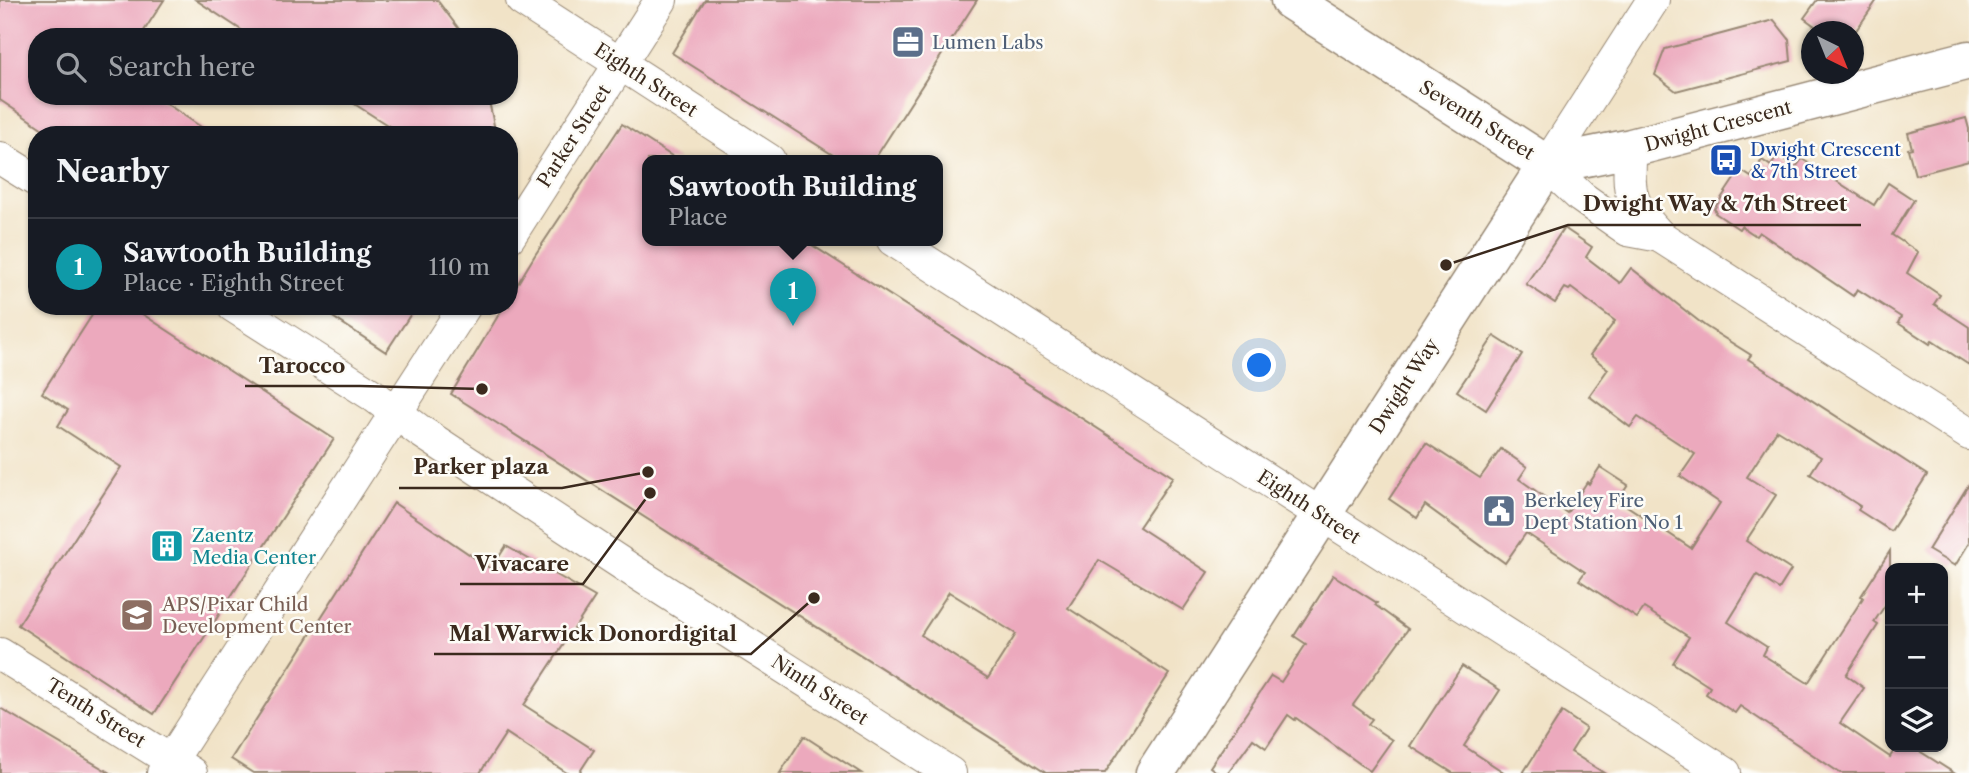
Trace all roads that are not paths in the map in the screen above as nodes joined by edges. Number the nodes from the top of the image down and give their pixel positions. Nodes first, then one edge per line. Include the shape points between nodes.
1 (522, 0) edge
2 (661, 0) edge
3 (1290, 0) edge
4 (1653, 0) edge
5 (1969, 60) edge
6 (620, 63) junction
7 (1631, 148) junction
8 (761, 155) edge
9 (0, 158) edge
10 (1547, 164) junction
11 (28, 175) edge
12 (518, 223) edge
13 (1661, 237) junction
14 (902, 246) edge
15 (247, 315) edge
16 (459, 315) edge
17 (396, 413) junction
18 (1969, 435) edge
19 (1322, 514) junction
20 (0, 654) edge
21 (175, 769) edge
22 (950, 773) edge
23 (1155, 773) edge
24 (1725, 773) edge

1 - 6 street, Eighth Street
2 - 6 street, Parker Street
3 - 10 street, Seventh Street
4 - 10 street, Dwight Way
5 - 7 street, Dwight Crescent
6 - 8 street, Eighth Street
6 - 12 street, Parker Street
7 - 10 street, Dwight Crescent
7 - 13 street, Seventh Street via 1628,186 1639,214
9 - 11 street
10 - 13 street, Seventh Street via 1581,197 1628,230
10 - 19 street, Dwight Way
13 - 18 street, Seventh Street
14 - 19 street, Eighth Street
15 - 17 street, Ninth Street
16 - 17 street
17 - 21 street
17 - 22 street, Ninth Street
19 - 23 street, Dwight Way
19 - 24 street, Eighth Street
20 - 21 street, Tenth Street

